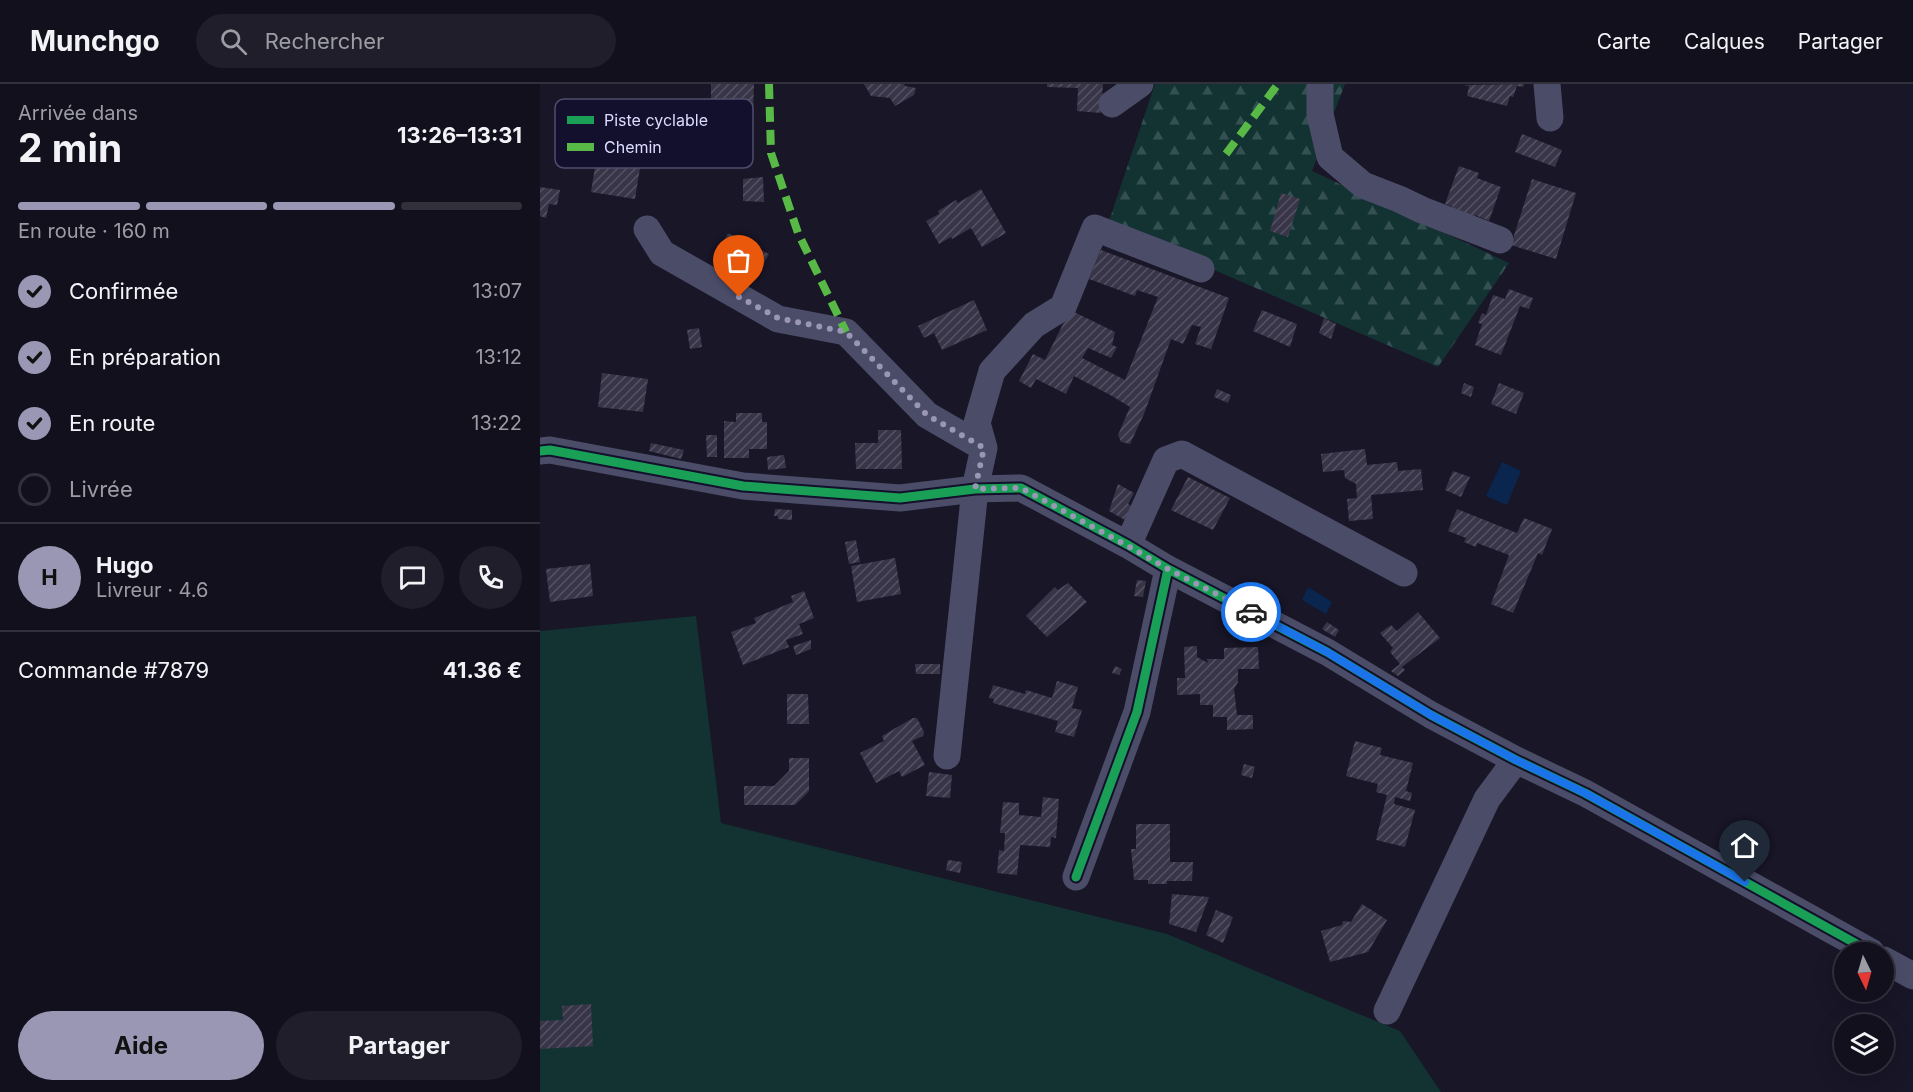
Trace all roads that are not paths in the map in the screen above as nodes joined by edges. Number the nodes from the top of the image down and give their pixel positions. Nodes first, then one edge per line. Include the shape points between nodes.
1 (1140, 84) edge
2 (1320, 84) edge
3 (1547, 84) edge
4 (1112, 104) dead end
5 (1550, 118) dead end
6 (647, 229) dead end
7 (1500, 240) dead end
8 (1201, 269) dead end
9 (984, 448) junction
10 (540, 451) edge
11 (975, 489) junction
12 (1128, 546) junction
13 (1168, 569) junction
14 (1404, 573) dead end
15 (947, 756) dead end
16 (1516, 760) junction
17 (1076, 877) dead end
18 (1853, 942) edge
19 (1894, 966) edge
20 (1913, 976) edge
21 (1387, 1011) dead end

1 - 4 street
2 - 7 street via 1320,114 1330,157 1363,185
3 - 5 street
6 - 9 street via 662,254 778,318 846,332 927,415
8 - 9 street via 1095,228 1063,307 1034,325 992,371 977,423
9 - 11 street
10 - 11 street via 743,486 900,498
11 - 12 street via 1021,488
11 - 15 street
12 - 13 street
12 - 14 street via 1166,460 1182,454
13 - 16 street via 1327,652 1431,715
13 - 17 street via 1137,712
16 - 18 street via 1585,793
16 - 21 street via 1487,799
19 - 20 street

